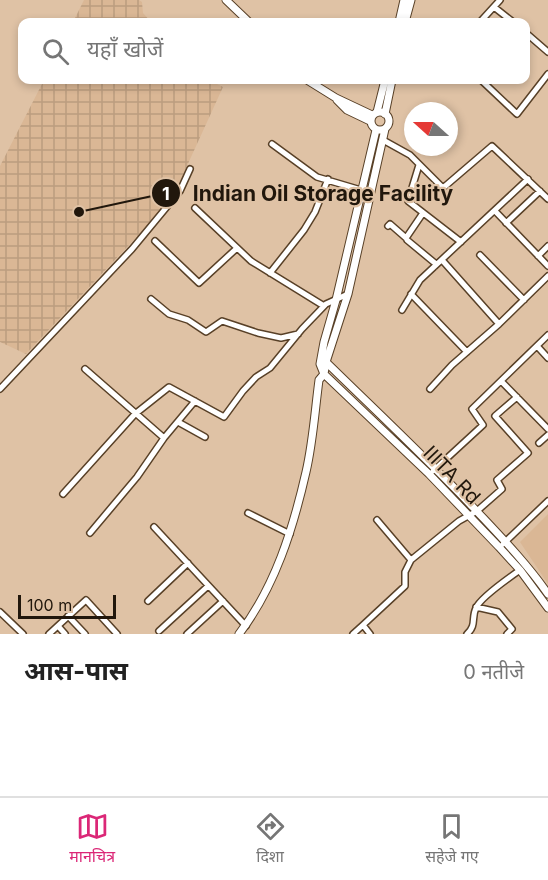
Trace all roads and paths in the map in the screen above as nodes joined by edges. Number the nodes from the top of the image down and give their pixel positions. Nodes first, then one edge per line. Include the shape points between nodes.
1 (226, 0) edge
2 (404, 0) edge
3 (411, 0) edge
4 (500, 0) edge
5 (494, 7) junction
6 (245, 18) edge
7 (400, 18) edge
8 (406, 18) edge
9 (484, 18) edge
10 (508, 18) edge
11 (530, 37) edge
12 (548, 52) edge
13 (548, 74) edge
14 (313, 84) edge
15 (384, 84) edge
16 (391, 84) edge
17 (488, 84) edge
18 (385, 114) junction
19 (373, 116) junction
20 (385, 129) junction
21 (376, 130) junction
22 (383, 140) junction
23 (272, 144) dead end
24 (419, 165) junction
25 (190, 169) dead end
26 (528, 179) junction
27 (328, 180) junction
28 (362, 190) junction
29 (540, 191) junction
30 (371, 193) junction
31 (548, 198) edge
32 (195, 208) dead end
33 (495, 211) junction
34 (423, 213) junction
35 (506, 223) junction
36 (388, 226) dead end
37 (406, 238) junction
38 (155, 241) dead end
39 (461, 242) junction
40 (548, 246) edge
41 (237, 248) junction
42 (480, 255) dead end
43 (538, 256) junction
44 (442, 260) junction
45 (548, 266) edge
46 (434, 267) junction
47 (270, 273) junction
48 (548, 276) edge
49 (348, 294) junction
50 (411, 294) junction
51 (151, 298) dead end
52 (336, 300) junction
53 (524, 300) junction
54 (324, 306) junction
55 (402, 310) dead end
56 (499, 324) junction
57 (298, 334) junction
58 (548, 336) edge
59 (537, 346) junction
60 (467, 352) junction
61 (548, 358) edge
62 (326, 362) junction
63 (86, 369) dead end
64 (324, 374) junction
65 (501, 381) junction
66 (430, 388) dead end
67 (0, 389) edge
68 (517, 397) junction
69 (195, 401) junction
70 (135, 414) junction
71 (178, 422) junction
72 (548, 429) edge
73 (548, 435) edge
74 (205, 437) dead end
75 (164, 438) junction
76 (539, 443) dead end
77 (432, 472) junction
78 (63, 494) dead end
79 (548, 501) edge
80 (477, 511) junction
81 (248, 513) dead end
82 (469, 516) junction
83 (378, 520) dead end
84 (154, 527) dead end
85 (90, 533) dead end
86 (290, 534) junction
87 (506, 541) junction
88 (499, 547) junction
89 (411, 560) junction
90 (188, 563) junction
91 (520, 570) junction
92 (208, 586) junction
93 (548, 594) edge
94 (148, 601) dead end
95 (223, 601) junction
96 (476, 607) junction
97 (548, 608) edge
98 (0, 612) edge
99 (68, 616) junction
100 (363, 625) junction
101 (58, 626) junction
102 (246, 626) junction
103 (159, 631) dead end
104 (23, 634) edge
105 (49, 634) edge
106 (65, 634) edge
107 (85, 634) edge
108 (117, 634) edge
109 (187, 634) edge
110 (239, 634) edge
111 (353, 634) edge
112 (370, 634) edge
113 (468, 634) edge
114 (507, 634) edge

1 - 6 main road
2 - 7 main road
3 - 8 main road
4 - 5 street
5 - 9 street
5 - 10 street
11 - 12 street
13 - 17 street via 518,114
14 - 19 main road via 347,110
15 - 19 main road
16 - 18 main road
18 - 19 main road
18 - 20 main road via 389,123
19 - 21 main road via 372,128
20 - 21 main road
20 - 22 main road
21 - 28 main road
22 - 24 street via 410,155
22 - 30 main road
23 - 27 street via 317,177
24 - 26 street via 443,188 492,146
24 - 34 street via 408,201
25 - 67 street via 180,191 132,249
26 - 29 street
26 - 33 street
27 - 28 street
27 - 47 street via 304,230
28 - 30 street
28 - 52 main road
29 - 31 street
29 - 35 street
30 - 49 main road
32 - 41 street
33 - 35 street
33 - 39 street
34 - 37 street
34 - 39 street
35 - 43 street
36 - 37 street
37 - 46 street via 436,264
38 - 41 street via 199,283
39 - 44 street
40 - 43 street
41 - 47 street
42 - 53 street
43 - 45 street
44 - 46 street
44 - 56 street
46 - 50 street
47 - 54 street
48 - 53 street
49 - 52 street
49 - 62 main road
50 - 55 street
50 - 60 street
51 - 57 street via 169,314 206,332 222,321 281,338
52 - 54 street
52 - 64 main road via 320,364
53 - 56 street
54 - 57 street
56 - 60 street
57 - 69 street via 270,368 243,391 224,417
58 - 59 street
59 - 61 street
59 - 65 street
60 - 66 street
62 - 64 main road
62 - 77 main road, IIITA Rd
63 - 70 street
64 - 77 main road, IIITA Rd
64 - 86 main road via 319,380 307,471
65 - 68 street
65 - 77 street via 472,409 483,425
68 - 72 street
68 - 80 street via 495,416 528,453 498,480 502,489
69 - 70 street via 169,387
69 - 71 street
70 - 75 street
70 - 78 street
71 - 74 street
71 - 75 street
73 - 76 street
75 - 85 street
77 - 80 main road, IIITA Rd
77 - 82 main road, IIITA Rd
79 - 87 street
80 - 82 street
80 - 87 main road, IIITA Rd
81 - 86 street
82 - 88 main road, IIITA Rd
82 - 89 street
83 - 89 street
84 - 90 street
86 - 102 main road via 268,591
87 - 88 street
87 - 93 main road, IIITA Rd
88 - 91 main road, IIITA Rd
89 - 100 street via 405,572 405,586
90 - 92 street
90 - 94 street
91 - 96 street
91 - 97 main road, IIITA Rd
92 - 95 street
92 - 103 street
95 - 102 street
95 - 109 street
96 - 113 street
96 - 114 street via 498,612 512,629
98 - 104 street
99 - 101 street
99 - 107 street
99 - 108 street via 86,600
100 - 111 street
100 - 112 street
101 - 105 street
101 - 106 street
102 - 110 main road

